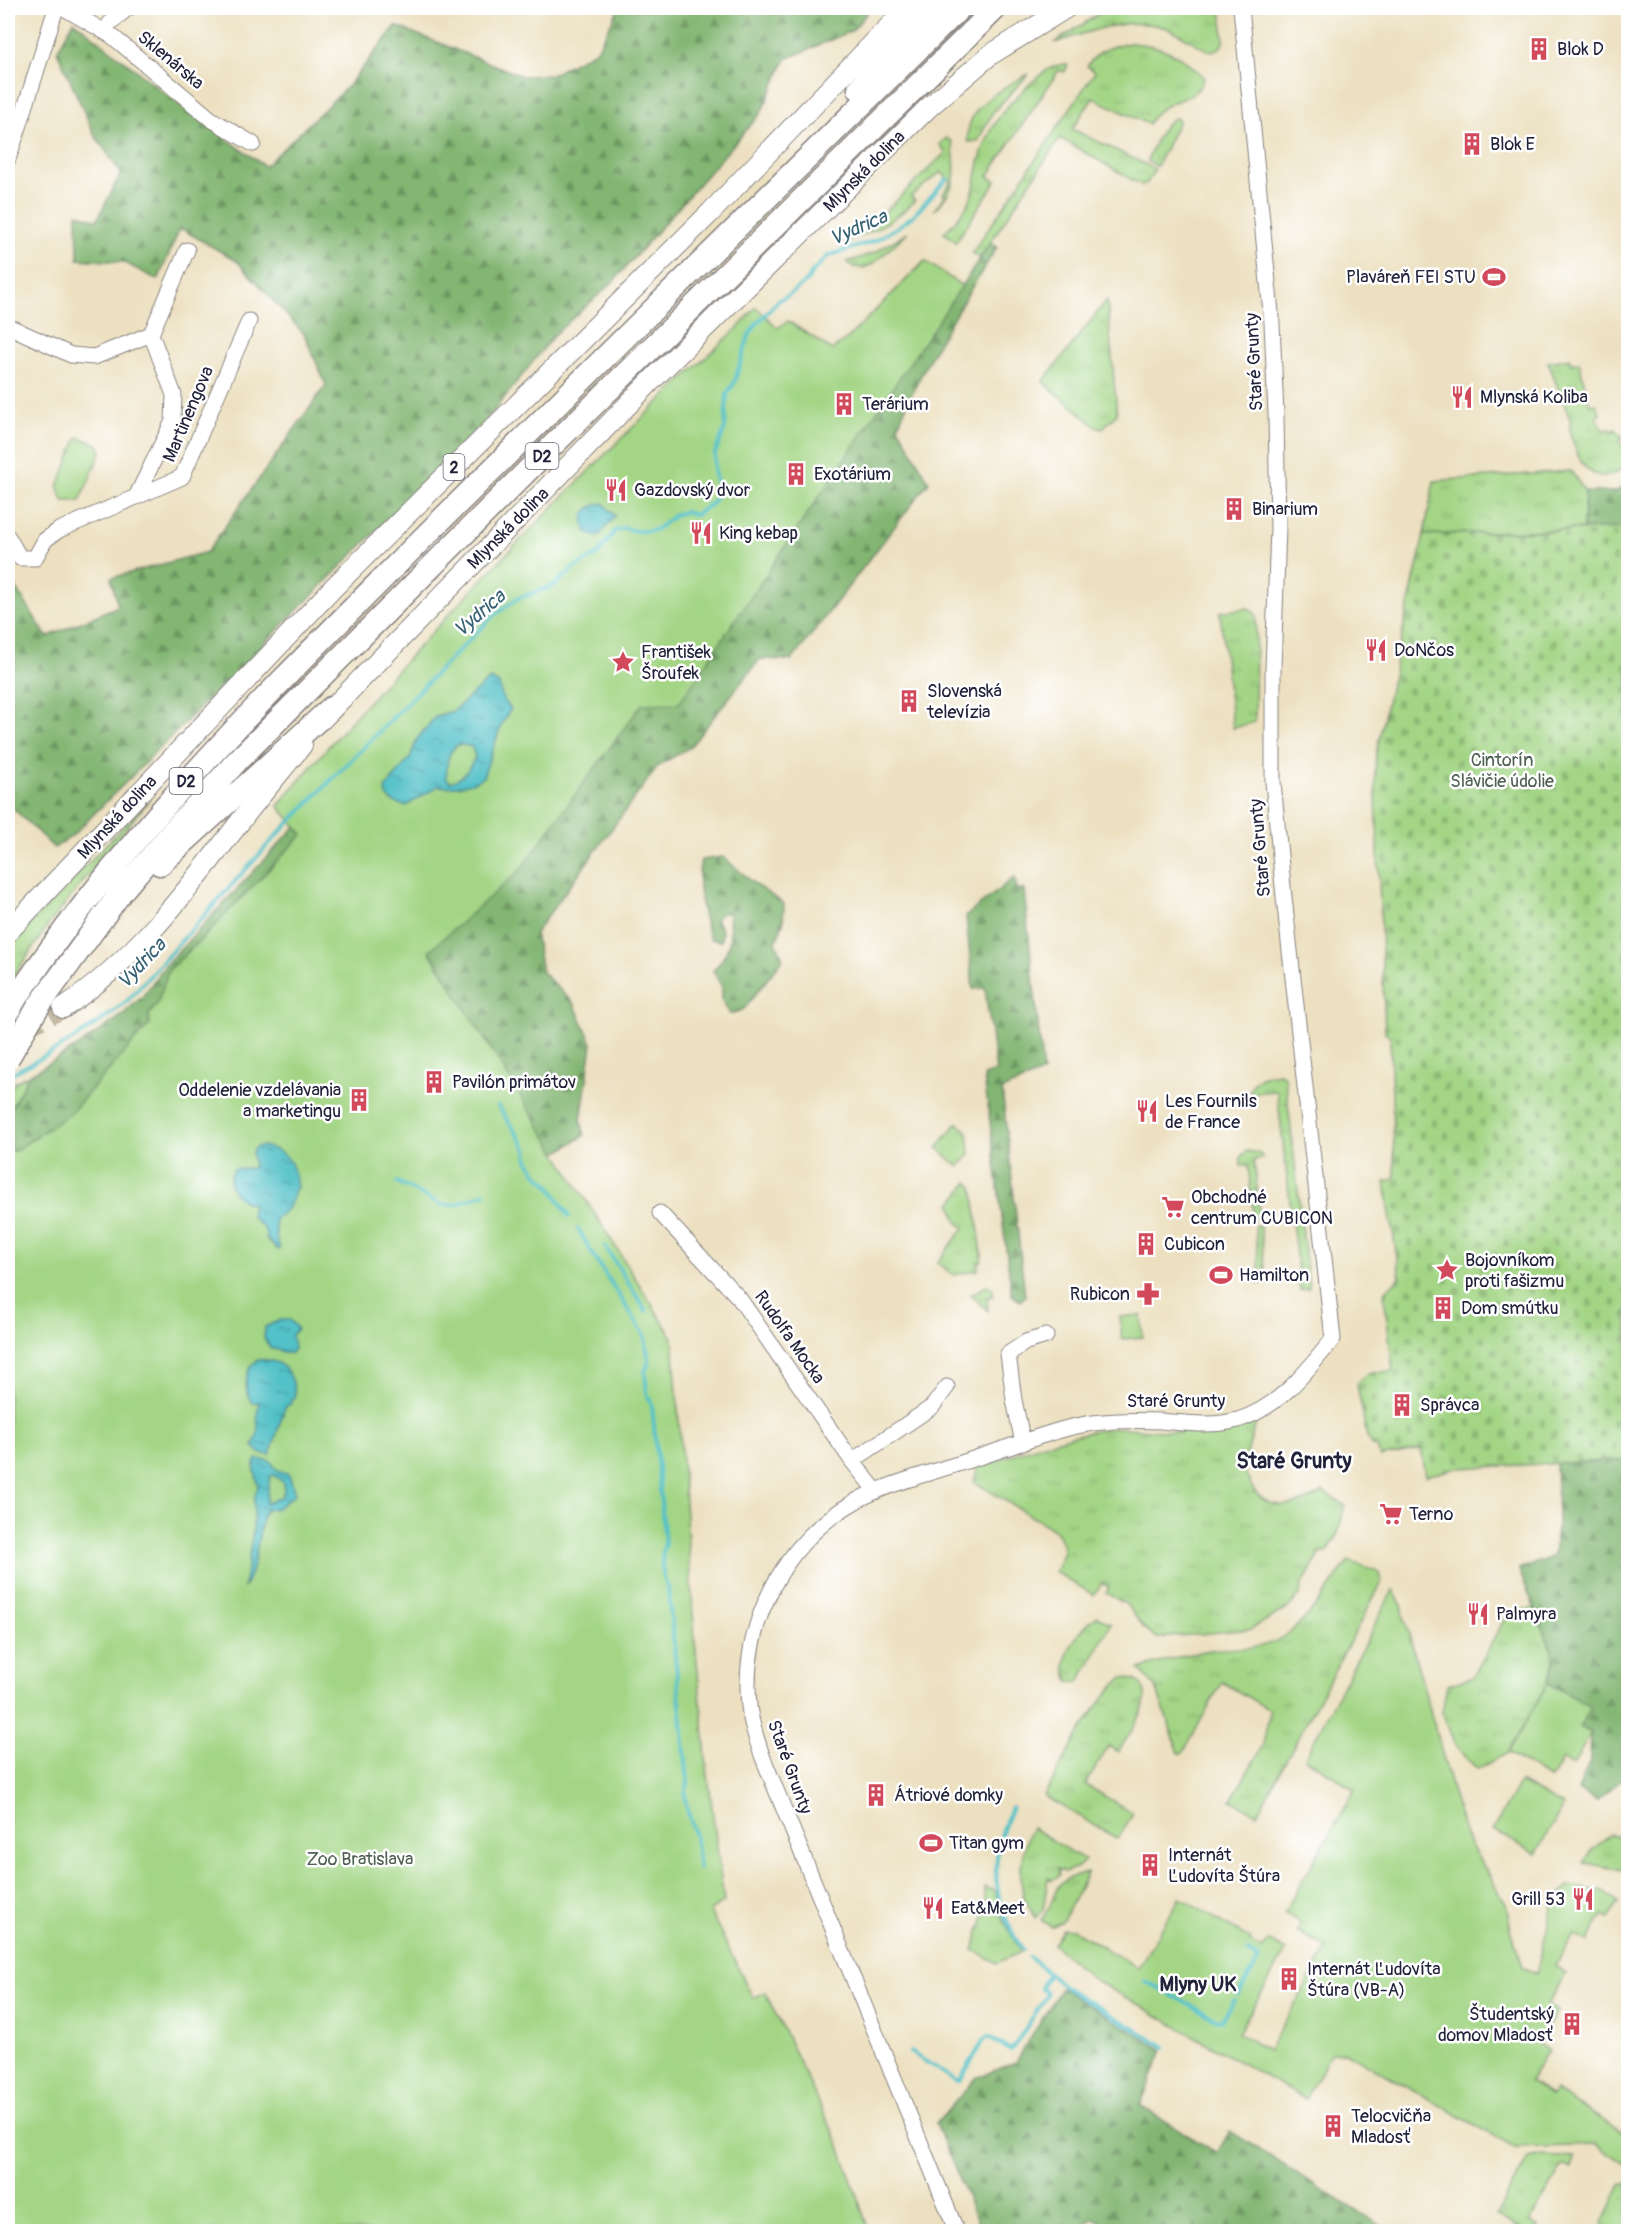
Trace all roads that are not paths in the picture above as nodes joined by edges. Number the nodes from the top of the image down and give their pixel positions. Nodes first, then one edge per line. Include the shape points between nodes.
1 (56, 8) edge
2 (64, 8) edge
3 (128, 8) edge
4 (907, 8) edge
5 (928, 8) edge
6 (960, 8) edge
7 (996, 8) edge
8 (1066, 8) edge
9 (1241, 8) edge
10 (110, 23) dead end
11 (253, 144) dead end
12 (8, 159) edge
13 (765, 200) junction
14 (187, 250) dead end
15 (249, 321) dead end
16 (8, 326) edge
17 (151, 334) junction
18 (136, 497) junction
19 (8, 537) edge
20 (331, 708) junction
21 (102, 918) junction
22 (8, 932) edge
23 (63, 1008) tunnel mouth
24 (8, 1011) edge
25 (8, 1058) edge
26 (660, 1214) dead end
27 (1046, 1336) dead end
28 (947, 1387) dead end
29 (1023, 1443) junction
30 (852, 1461) junction
31 (876, 1491) junction
32 (957, 2232) edge

1 - 12 street
2 - 11 street, Sklenárska via 111,36 211,119
3 - 10 street, Sklenárska
4 - 22 main road, Mlynská dolina / 2 via 711,212 333,588
5 - 13 highway
6 - 13 highway, D2
7 - 21 highway, D2 via 237,761 172,831
8 - 20 main road, Mlynská dolina via 990,55 929,107 654,378
9 - 29 street, Staré Grunty via 1272,323 1276,415 1273,782 1333,1338 1286,1391 1269,1405 1238,1420 1204,1424 1105,1421
13 - 24 highway, D2 via 406,556 182,786 112,866 54,941
14 - 17 street
15 - 18 street, Martinengova via 182,477
16 - 17 street via 71,355 94,357
17 - 18 street, Martinengova via 174,395 173,420
18 - 19 street, Martinengova via 59,530 45,540 35,558 20,558
20 - 21 highway
20 - 23 main road, Mlynská dolina via 192,884 140,943 101,980
21 - 25 highway, D2, bridge via 38,1007
26 - 30 street, Rudolfa Mocka via 739,1298
27 - 29 street via 1026,1342 1008,1354
28 - 30 street via 932,1407
29 - 31 street, Staré Grunty
30 - 31 street, Rudolfa Mocka
31 - 32 street, Staré Grunty via 825,1521 779,1573 765,1600 751,1654 749,1708 769,1774

